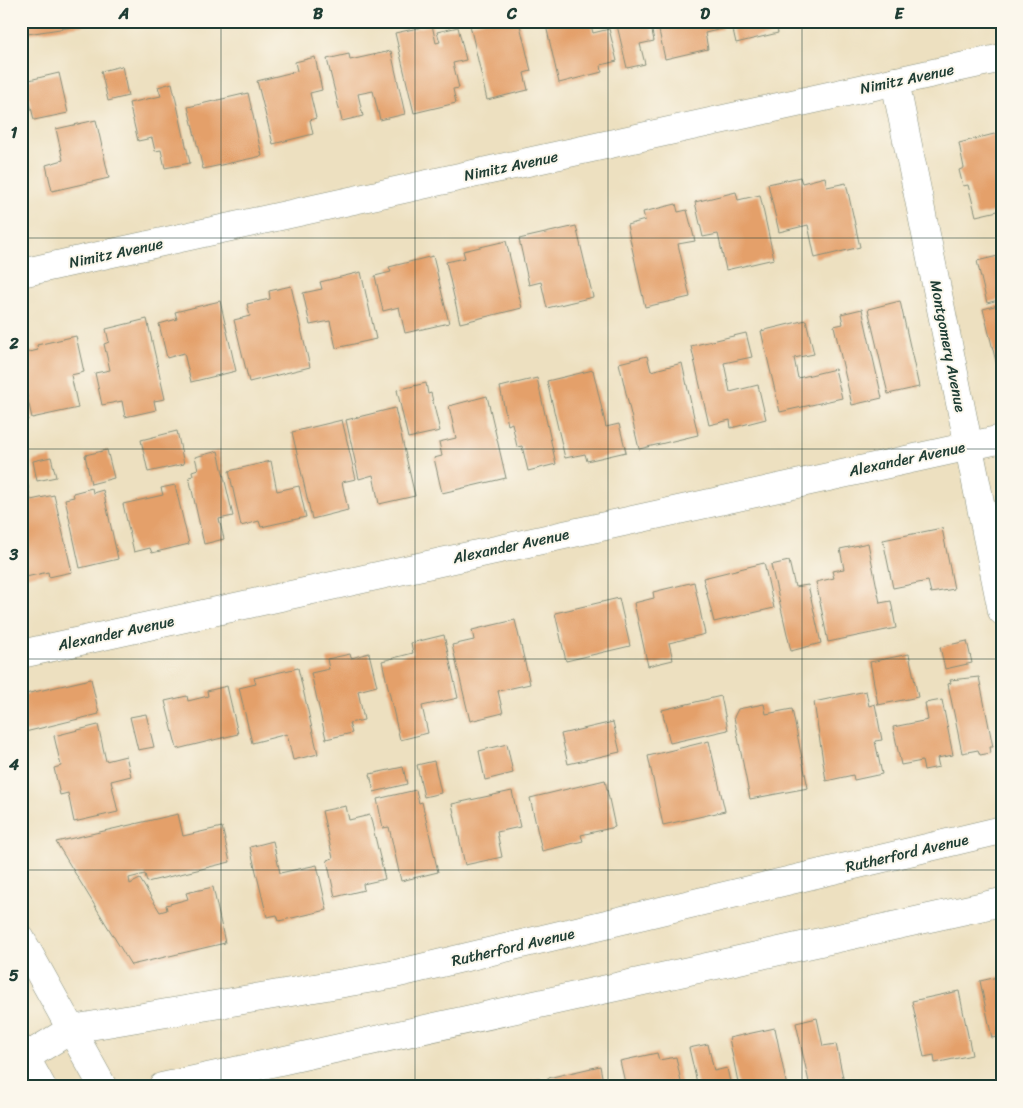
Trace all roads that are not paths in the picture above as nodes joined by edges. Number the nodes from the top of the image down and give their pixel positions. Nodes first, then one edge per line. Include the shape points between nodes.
1 (1002, 58) edge
2 (895, 81) junction
3 (21, 273) edge
4 (1002, 439) edge
5 (968, 446) junction
6 (1002, 611) edge
7 (21, 654) edge
8 (1002, 830) edge
9 (1002, 902) edge
10 (21, 939) edge
11 (72, 1029) junction
12 (24, 1053) edge
13 (42, 1087) edge
14 (103, 1087) edge
15 (162, 1087) edge

1 - 2 street, Nimitz Avenue
2 - 3 street, Nimitz Avenue
2 - 5 street, Montgomery Avenue
4 - 5 street, Alexander Avenue
5 - 6 street, Montgomery Avenue
5 - 7 street, Alexander Avenue
8 - 11 street, Rutherford Avenue via 392,975
9 - 15 street
10 - 11 street
11 - 12 street, Rutherford Avenue
11 - 14 street
12 - 13 street

